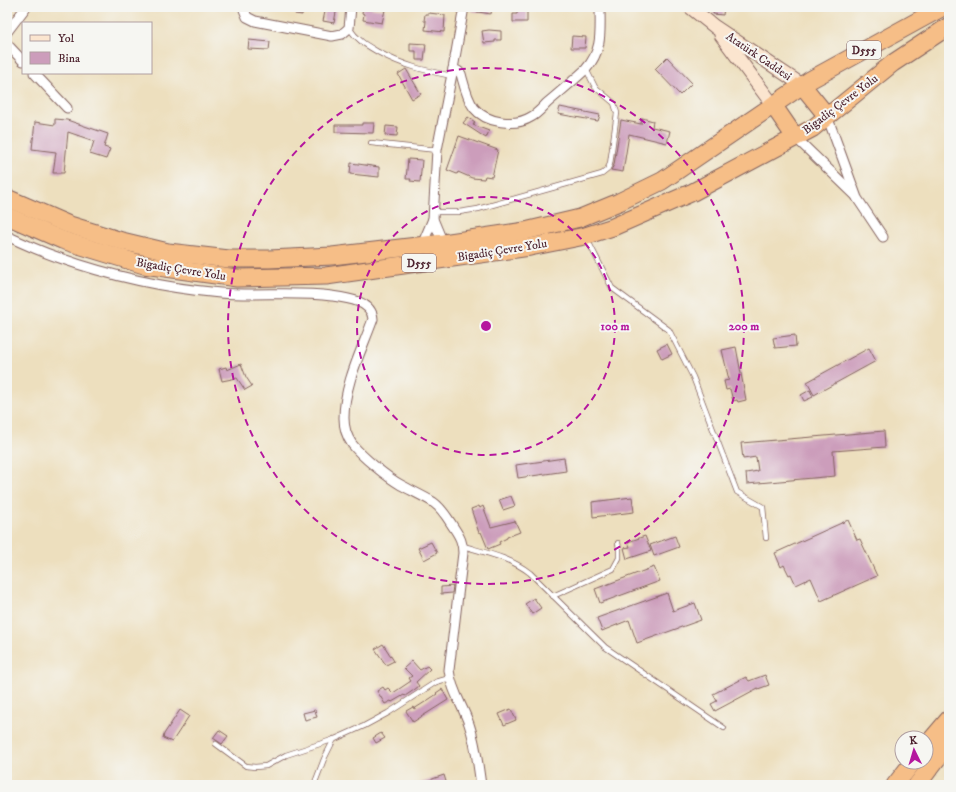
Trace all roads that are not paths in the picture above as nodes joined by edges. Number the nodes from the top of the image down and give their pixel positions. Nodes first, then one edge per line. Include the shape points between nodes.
1 (26, 7) edge
2 (243, 7) edge
3 (351, 7) edge
4 (464, 7) edge
5 (600, 7) edge
6 (690, 7) edge
7 (943, 7) edge
8 (949, 26) edge
9 (715, 27) junction
10 (349, 28) junction
11 (7, 32) edge
12 (7, 44) edge
13 (22, 60) edge
14 (586, 69) junction
15 (453, 72) junction
16 (35, 74) edge
17 (802, 85) junction
18 (773, 105) junction
19 (67, 108) dead end
20 (827, 116) junction
21 (796, 137) junction
22 (371, 144) dead end
23 (437, 150) junction
24 (7, 198) edge
25 (857, 198) junction
26 (433, 215) junction
27 (7, 216) edge
28 (7, 236) edge
29 (585, 236) junction
30 (883, 237) dead end
31 (443, 243) junction
32 (422, 245) junction
33 (766, 538) dead end
34 (618, 543) dead end
35 (463, 546) junction
36 (553, 596) junction
37 (450, 678) junction
38 (949, 719) edge
39 (724, 728) dead end
40 (934, 737) edge
41 (335, 739) junction
42 (216, 744) dead end
43 (949, 744) edge
44 (907, 770) edge
45 (314, 785) edge
46 (481, 785) edge
47 (895, 785) edge
48 (917, 785) edge

1 - 11 street
2 - 10 street via 248,17 255,21 332,36 342,34
3 - 10 street
4 - 15 street
5 - 14 street via 599,47 593,62
6 - 9 main road, Atatürk Caddesi
7 - 17 highway, Bigadiç Çevre Yolu / D555
8 - 20 highway, Bigadiç Çevre Yolu / D555 via 893,63
9 - 17 main road, Atatürk Caddesi
9 - 18 main road, Atatürk Caddesi
10 - 15 lane via 365,45 396,62 416,68
12 - 13 street
14 - 15 street via 531,117 516,122 486,117 474,109 461,74 458,70
14 - 26 lane via 595,87 614,103 617,113 611,160 607,170 602,174 478,209
15 - 23 street
16 - 19 street
17 - 18 highway, Bigadiç Çevre Yolu / D555
17 - 20 highway
18 - 21 highway
18 - 31 highway, Bigadiç Çevre Yolu / D555 via 662,181 619,202 580,218 525,231
20 - 21 highway, Bigadiç Çevre Yolu / D555 via 814,128
20 - 25 street
21 - 25 street
21 - 29 highway, Bigadiç Çevre Yolu / D555 via 693,192 613,227
22 - 23 lane
23 - 26 street
24 - 32 highway, Bigadiç Çevre Yolu / D555 via 67,224 168,252 229,258 277,259 332,256
25 - 30 street
26 - 31 street
26 - 32 street
27 - 29 highway, Bigadiç Çevre Yolu / D555 via 62,240 144,265 237,278 326,276 530,247
28 - 35 street via 91,269 161,285 222,293 332,296 367,306 373,314 373,319 346,398 344,419 349,438 358,451 389,477 440,508 460,537
29 - 33 lane via 612,288 669,330 693,377 737,492 763,507
31 - 32 highway, Bigadiç Çevre Yolu / D555
34 - 36 lane via 619,558 613,568
35 - 36 lane via 515,563 530,573
35 - 37 street via 449,662
36 - 39 lane via 605,647
37 - 41 lane via 436,682 376,720
37 - 46 street via 471,730
38 - 40 highway
41 - 42 lane via 297,750 260,767 242,764
41 - 45 lane
43 - 48 highway
44 - 47 highway

